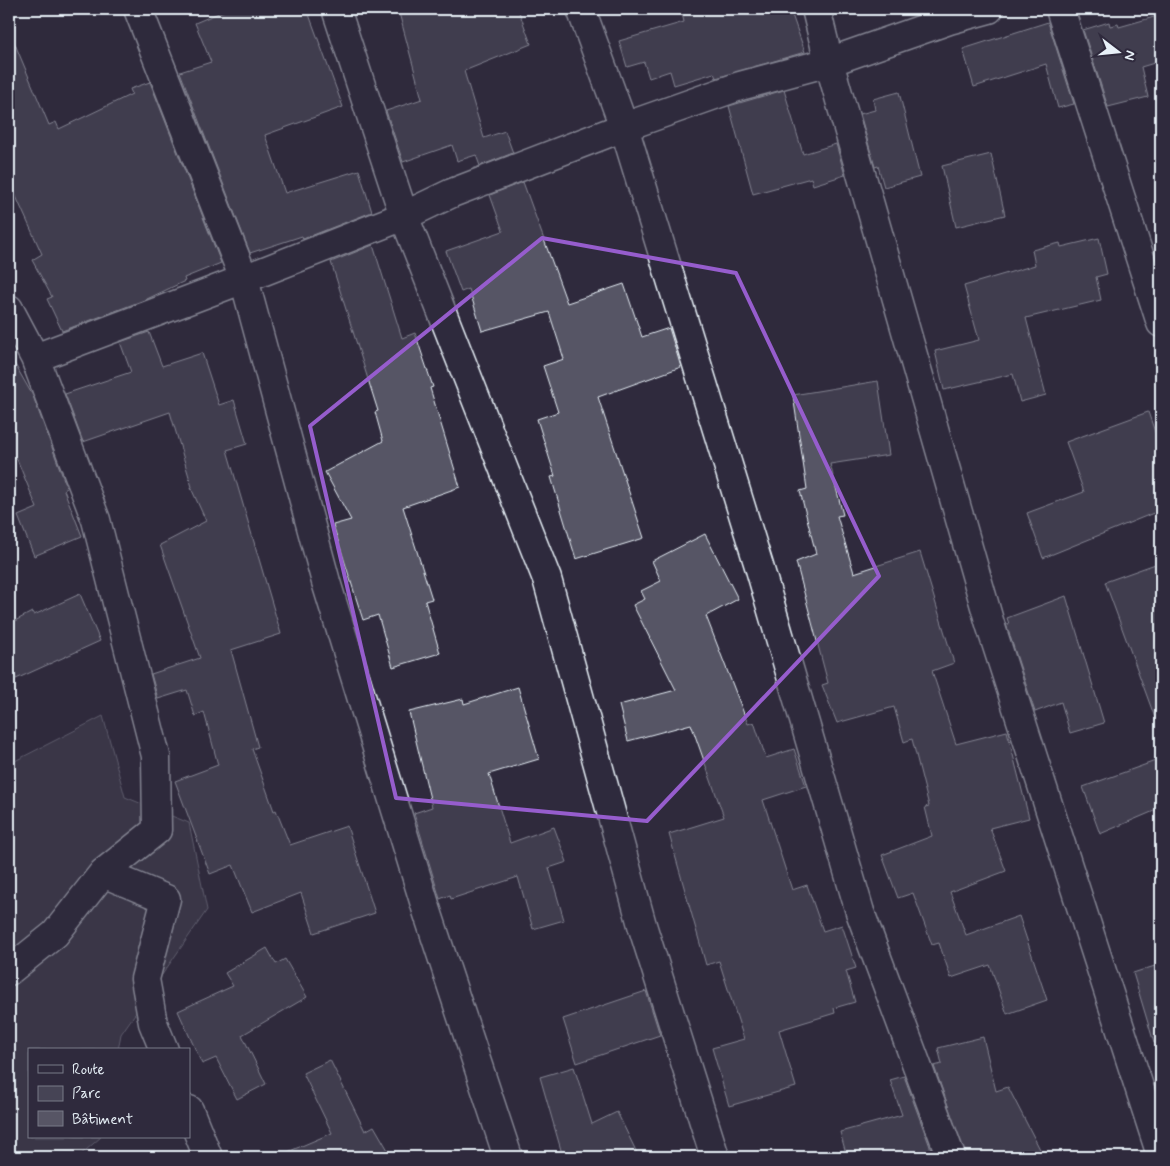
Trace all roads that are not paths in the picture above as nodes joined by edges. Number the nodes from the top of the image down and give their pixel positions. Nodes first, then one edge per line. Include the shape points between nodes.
1 (138, 9) edge
2 (336, 9) edge
3 (582, 9) edge
4 (816, 9) edge
5 (989, 9) edge
6 (1060, 9) edge
7 (828, 62) junction
8 (624, 126) junction
9 (404, 216) junction
10 (244, 279) junction
11 (9, 309) edge
12 (1161, 323) edge
13 (35, 358) junction
14 (103, 873) junction
15 (9, 971) edge
16 (163, 1048) edge
17 (190, 1112) edge
18 (1161, 1155) edge
19 (208, 1157) edge
20 (508, 1157) edge
21 (715, 1157) edge
22 (951, 1157) edge

1 - 10 street
2 - 9 street
3 - 8 street
4 - 7 street
5 - 7 street
6 - 12 street
7 - 8 street via 740,86
7 - 18 street via 990,624
8 - 9 street via 452,192
8 - 22 street via 759,566 860,912
9 - 10 street
9 - 21 street via 546,579 642,925
10 - 13 street
10 - 20 street via 326,582 427,911
11 - 13 street
13 - 14 street via 96,520 156,756 157,830
14 - 15 street via 55,934
14 - 16 street via 166,899 145,978 153,1023
17 - 19 street

